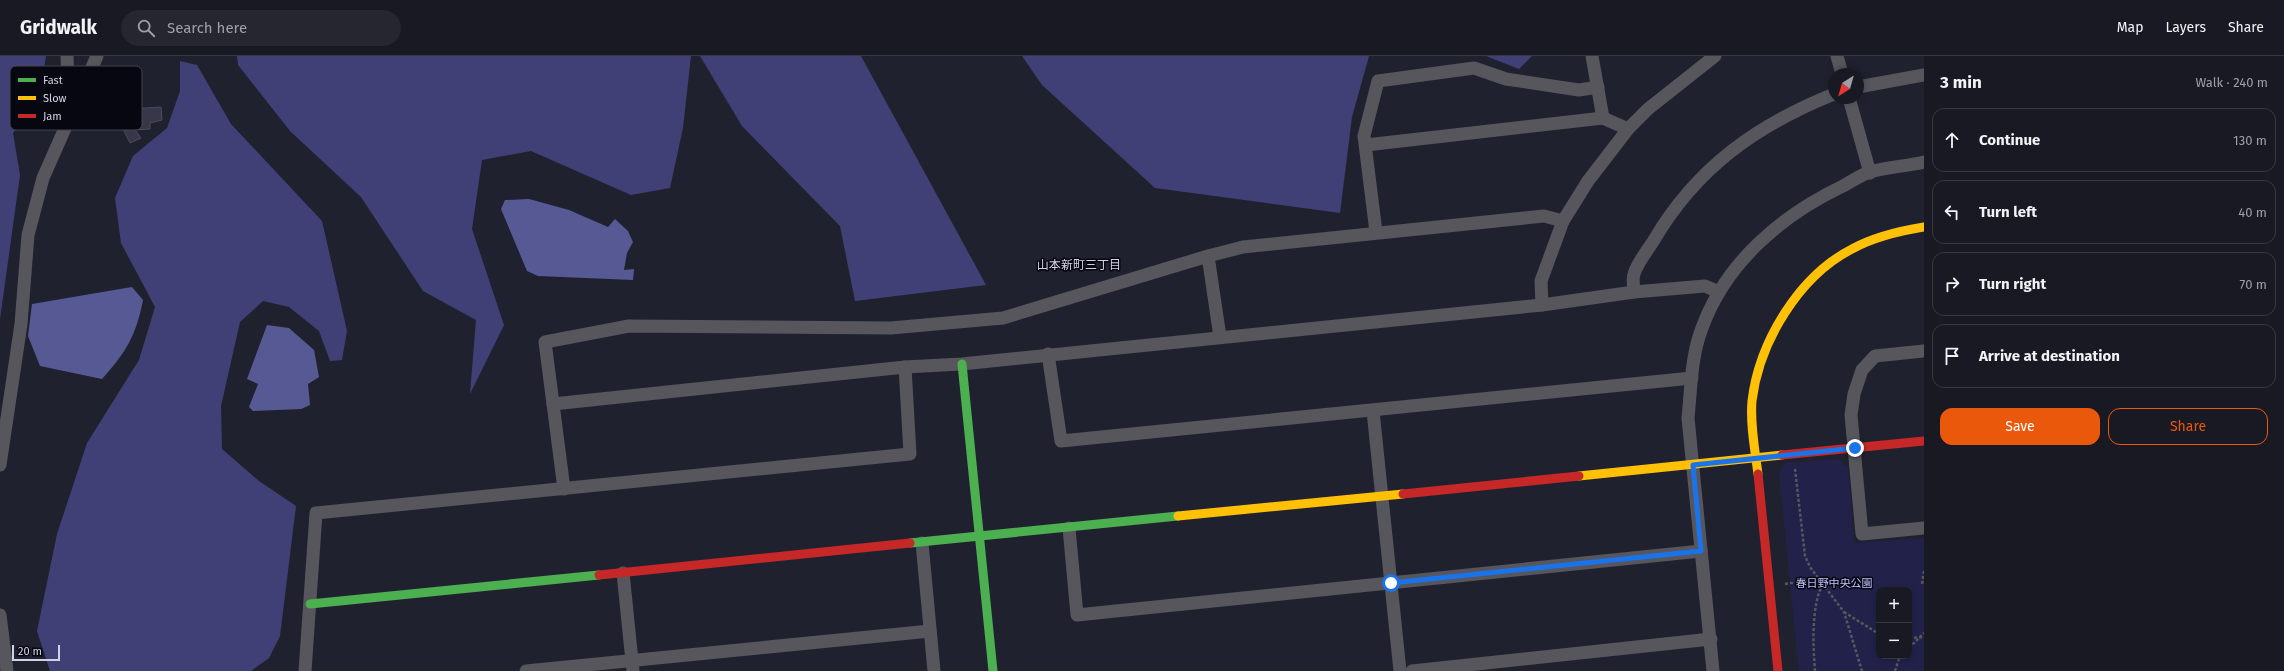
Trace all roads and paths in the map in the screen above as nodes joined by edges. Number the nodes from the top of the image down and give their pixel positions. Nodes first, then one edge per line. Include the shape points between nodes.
1 (67, 56) edge
2 (97, 56) edge
3 (1592, 56) edge
4 (1715, 56) edge
5 (1837, 56) edge
6 (67, 66) edge
7 (92, 66) edge
8 (1840, 68) edge
9 (1924, 75) edge
10 (1864, 86) edge
11 (1598, 87) junction
12 (1828, 96) edge
13 (1851, 104) edge
14 (1603, 118) junction
15 (1628, 129) junction
16 (64, 130) edge
17 (1366, 145) junction
18 (1924, 162) edge
19 (1870, 172) junction
20 (1563, 221) junction
21 (1924, 227) edge
22 (1376, 232) junction
23 (1208, 256) junction
24 (1634, 292) junction
25 (1719, 292) junction
26 (1542, 305) junction
27 (1220, 337) junction
28 (1924, 351) edge
29 (1048, 354) junction
30 (962, 364) junction
31 (905, 367) junction
32 (1692, 378) junction
33 (553, 404) junction
34 (1373, 411) junction
35 (1924, 441) edge
36 (1855, 448) junction
37 (1757, 459) junction
38 (1794, 463) dead end
39 (0, 465) edge
40 (1693, 465) junction
41 (564, 489) junction
42 (1381, 497) junction
43 (1069, 528) junction
44 (1924, 528) edge
45 (979, 538) junction
46 (922, 543) junction
47 (1701, 551) junction
48 (1924, 571) edge
49 (623, 573) junction
50 (1820, 578) junction
51 (1391, 583) junction
52 (1785, 584) dead end
53 (1824, 584) junction
54 (1924, 584) edge
55 (310, 604) junction
56 (1844, 612) junction
57 (0, 615) edge
58 (930, 631) junction
59 (1876, 632) edge
60 (1924, 633) edge
61 (1924, 637) edge
62 (1912, 638) edge
63 (1918, 638) junction
64 (1711, 639) junction
65 (1912, 645) edge
66 (1899, 659) edge
67 (632, 665) edge
68 (8, 671) edge
69 (305, 671) edge
70 (526, 671) edge
71 (934, 671) edge
72 (993, 671) edge
73 (1400, 671) edge
74 (1412, 671) edge
75 (1713, 671) edge
76 (1778, 671) edge
77 (1814, 671) edge
78 (1862, 671) edge
79 (1895, 671) edge

1 - 6 street
2 - 7 street
3 - 11 street
4 - 15 street via 1654,104
5 - 8 street
9 - 10 street
11 - 14 street
11 - 17 street via 1579,90 1506,80 1474,68 1378,81 1364,136
12 - 24 street via 1794,110 1750,136 1687,192 1666,219 1634,274
13 - 19 street
14 - 15 street
14 - 17 street
15 - 20 street via 1588,181
16 - 39 street via 42,178 28,235 21,324
17 - 22 street
18 - 19 street
19 - 25 street via 1815,199 1777,226 1743,258
20 - 22 street via 1544,216
20 - 26 street via 1541,281
21 - 37 street via 1895,232 1844,254 1800,290 1762,359 1753,398 1753,430
22 - 23 street via 1243,247
23 - 27 street
23 - 33 street via 1002,318 890,328 629,326 545,342
24 - 25 street via 1705,286
24 - 26 street
25 - 32 street via 1701,329
26 - 27 street
27 - 29 street
28 - 36 street via 1875,356 1862,370 1851,414
29 - 30 street
29 - 34 street via 1061,441
30 - 31 street
30 - 45 street
31 - 33 street
31 - 41 street via 910,454
32 - 34 street
32 - 40 street via 1688,418
33 - 41 street
34 - 42 street
35 - 36 street
36 - 37 street
36 - 44 street via 1862,534
37 - 40 street
37 - 76 street
38 - 50 path via 1805,556
40 - 42 street
40 - 47 street
41 - 55 street via 316,513
42 - 43 street
42 - 51 street
43 - 45 street
43 - 51 street via 1077,616
45 - 46 street
45 - 72 street
46 - 49 street
46 - 58 street
47 - 51 street
47 - 64 street
48 - 54 path
49 - 55 street
49 - 67 street
50 - 52 path
50 - 53 path
51 - 73 street
53 - 56 path
53 - 77 path via 1818,593 1813,651
55 - 69 street
56 - 59 path
56 - 78 path
57 - 68 street
58 - 67 street
58 - 71 street
60 - 63 path
61 - 63 path
62 - 63 path
63 - 65 path
64 - 74 street
64 - 75 street
66 - 79 path
67 - 70 street

